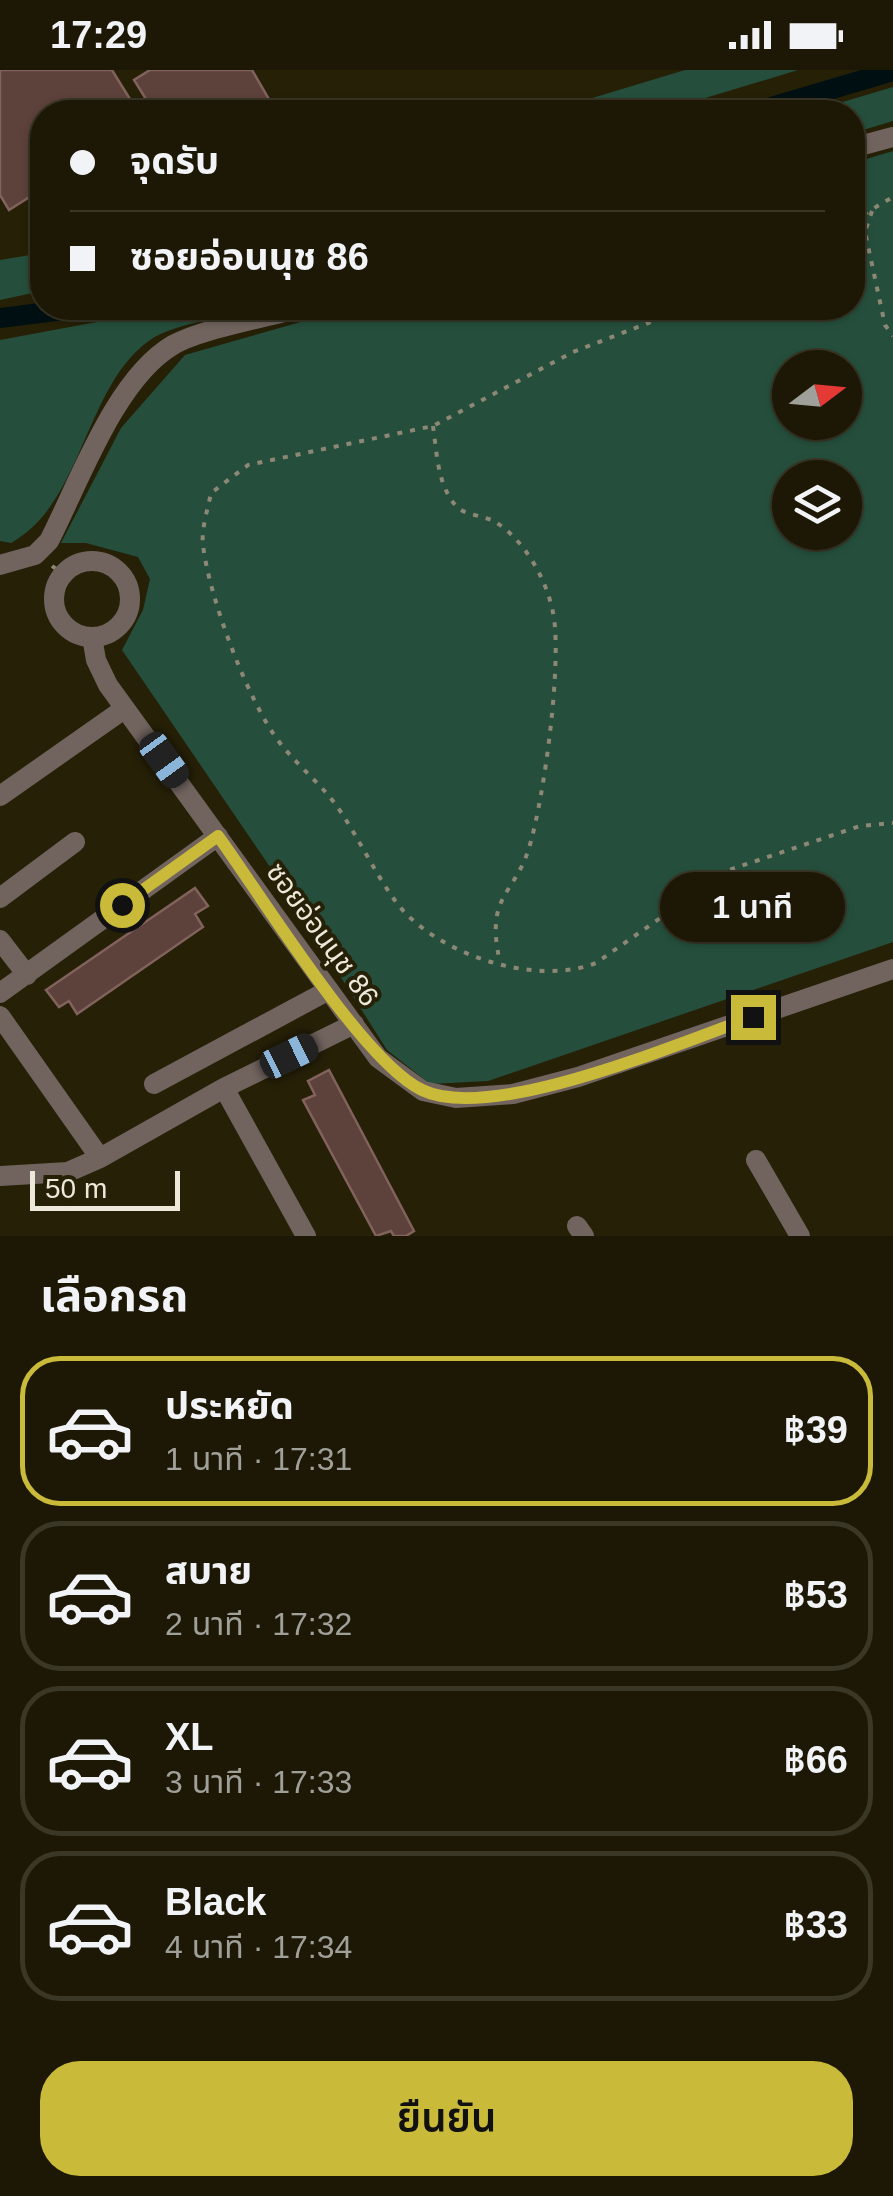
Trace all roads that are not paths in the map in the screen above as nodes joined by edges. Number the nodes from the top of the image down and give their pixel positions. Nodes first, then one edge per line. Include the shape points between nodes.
1 (893, 136) edge
2 (865, 144) edge
3 (258, 320) edge
4 (0, 565) edge
5 (92, 637) dead end
6 (124, 708) junction
7 (0, 796) edge
8 (218, 836) junction
9 (75, 842) dead end
10 (0, 898) edge
11 (0, 940) edge
12 (893, 969) edge
13 (27, 975) junction
14 (330, 990) junction
15 (0, 993) edge
16 (0, 1016) edge
17 (354, 1024) junction
18 (154, 1084) dead end
19 (224, 1088) junction
20 (100, 1158) junction
21 (756, 1160) dead end
22 (0, 1175) edge
23 (306, 1236) edge
24 (800, 1236) edge

1 - 2 street
3 - 4 street via 175,344 157,358 118,404 49,541 35,555
5 - 6 street, ซอยอ่อนนุช 86 via 96,660
6 - 7 street
6 - 8 street, ซอยอ่อนนุช 86
8 - 13 street
8 - 14 street, ซอยอ่อนนุช 86
9 - 10 street
11 - 13 street
12 - 17 street, ซอยอ่อนนุช 86 via 513,1094 456,1098 423,1091 378,1058
13 - 15 street
14 - 17 street, ซอยอ่อนนุช 86
14 - 18 street
16 - 20 street
17 - 19 street
19 - 20 street
19 - 23 street
20 - 22 street via 68,1172
21 - 24 street

